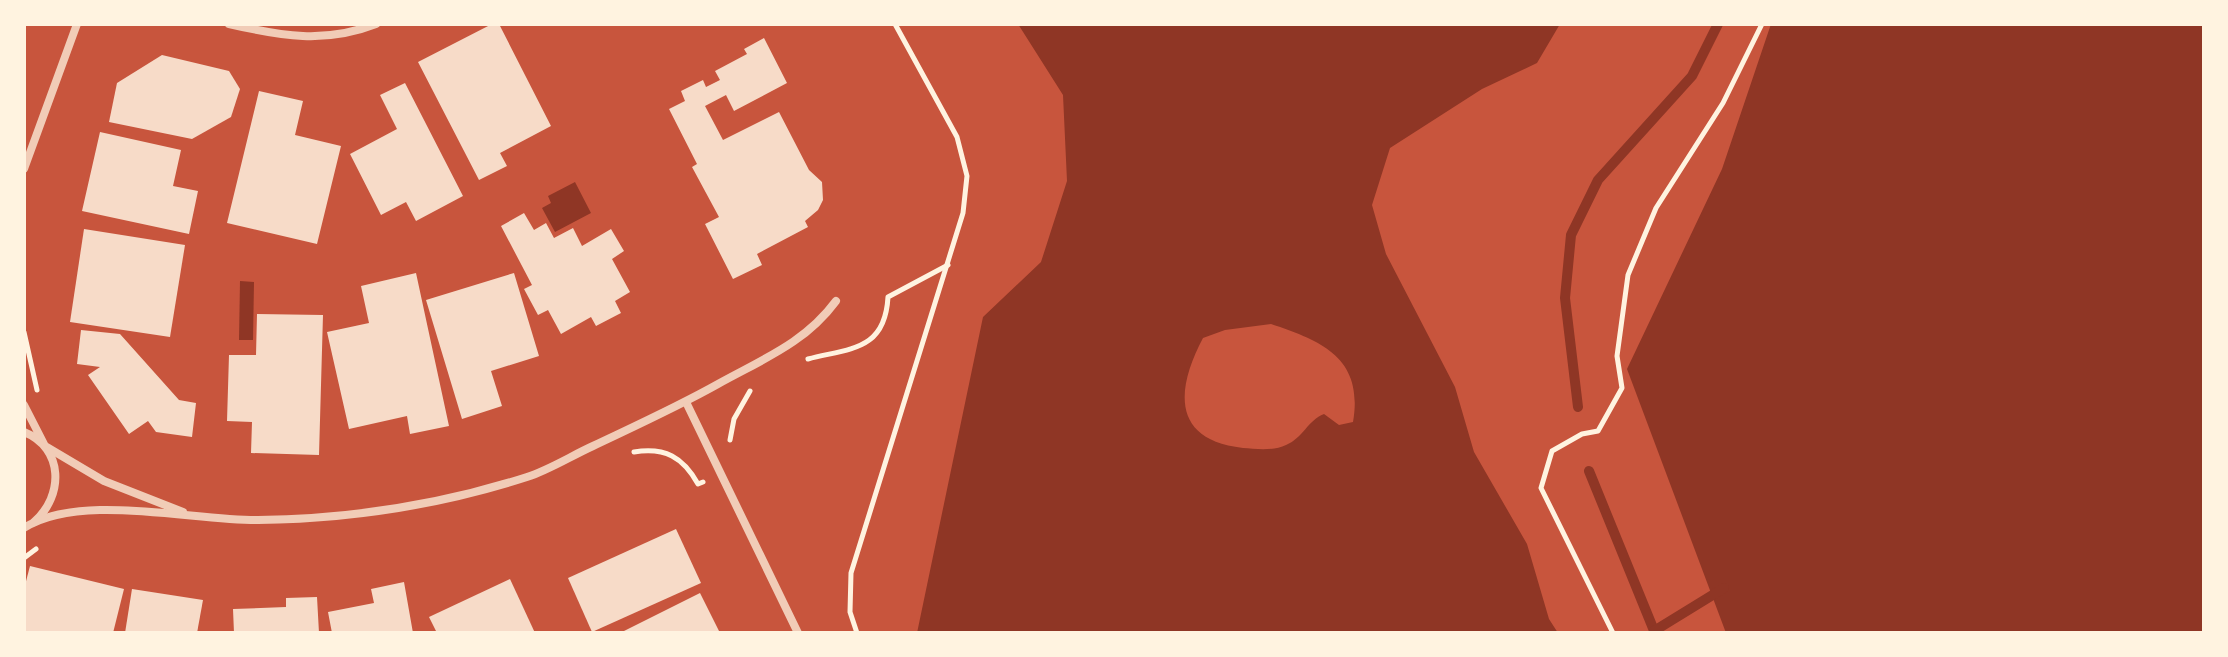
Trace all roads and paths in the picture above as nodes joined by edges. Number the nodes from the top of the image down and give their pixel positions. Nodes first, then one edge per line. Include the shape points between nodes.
1 (77, 24) edge
2 (229, 24) edge
3 (376, 24) edge
4 (895, 24) edge
5 (1762, 24) edge
6 (24, 169) edge
7 (948, 265) junction
8 (836, 301) dead end
9 (24, 332) edge
10 (802, 360) dead end
11 (759, 386) dead end
12 (40, 398) dead end
13 (686, 402) junction
14 (24, 405) edge
15 (24, 432) edge
16 (45, 446) junction
17 (731, 446) dead end
18 (188, 514) junction
19 (25, 527) edge
20 (798, 633) edge
21 (857, 633) edge
22 (1613, 633) edge

1 - 6 street
2 - 3 street via 280,37 317,38
4 - 7 path via 964,156 967,194
5 - 22 path via 1723,103 1656,208 1628,275 1617,356 1622,388 1598,431 1552,451 1541,488
7 - 10 path via 888,297 880,333 860,347
7 - 21 path via 851,573 850,612
8 - 13 street via 817,327
9 - 12 path
11 - 17 path via 741,404 729,432
13 - 18 street via 530,476 452,497 311,520
13 - 20 street
14 - 16 street
15 - 16 street
16 - 18 street via 104,481
16 - 19 street via 57,476 56,491 48,508
18 - 19 street via 61,514

